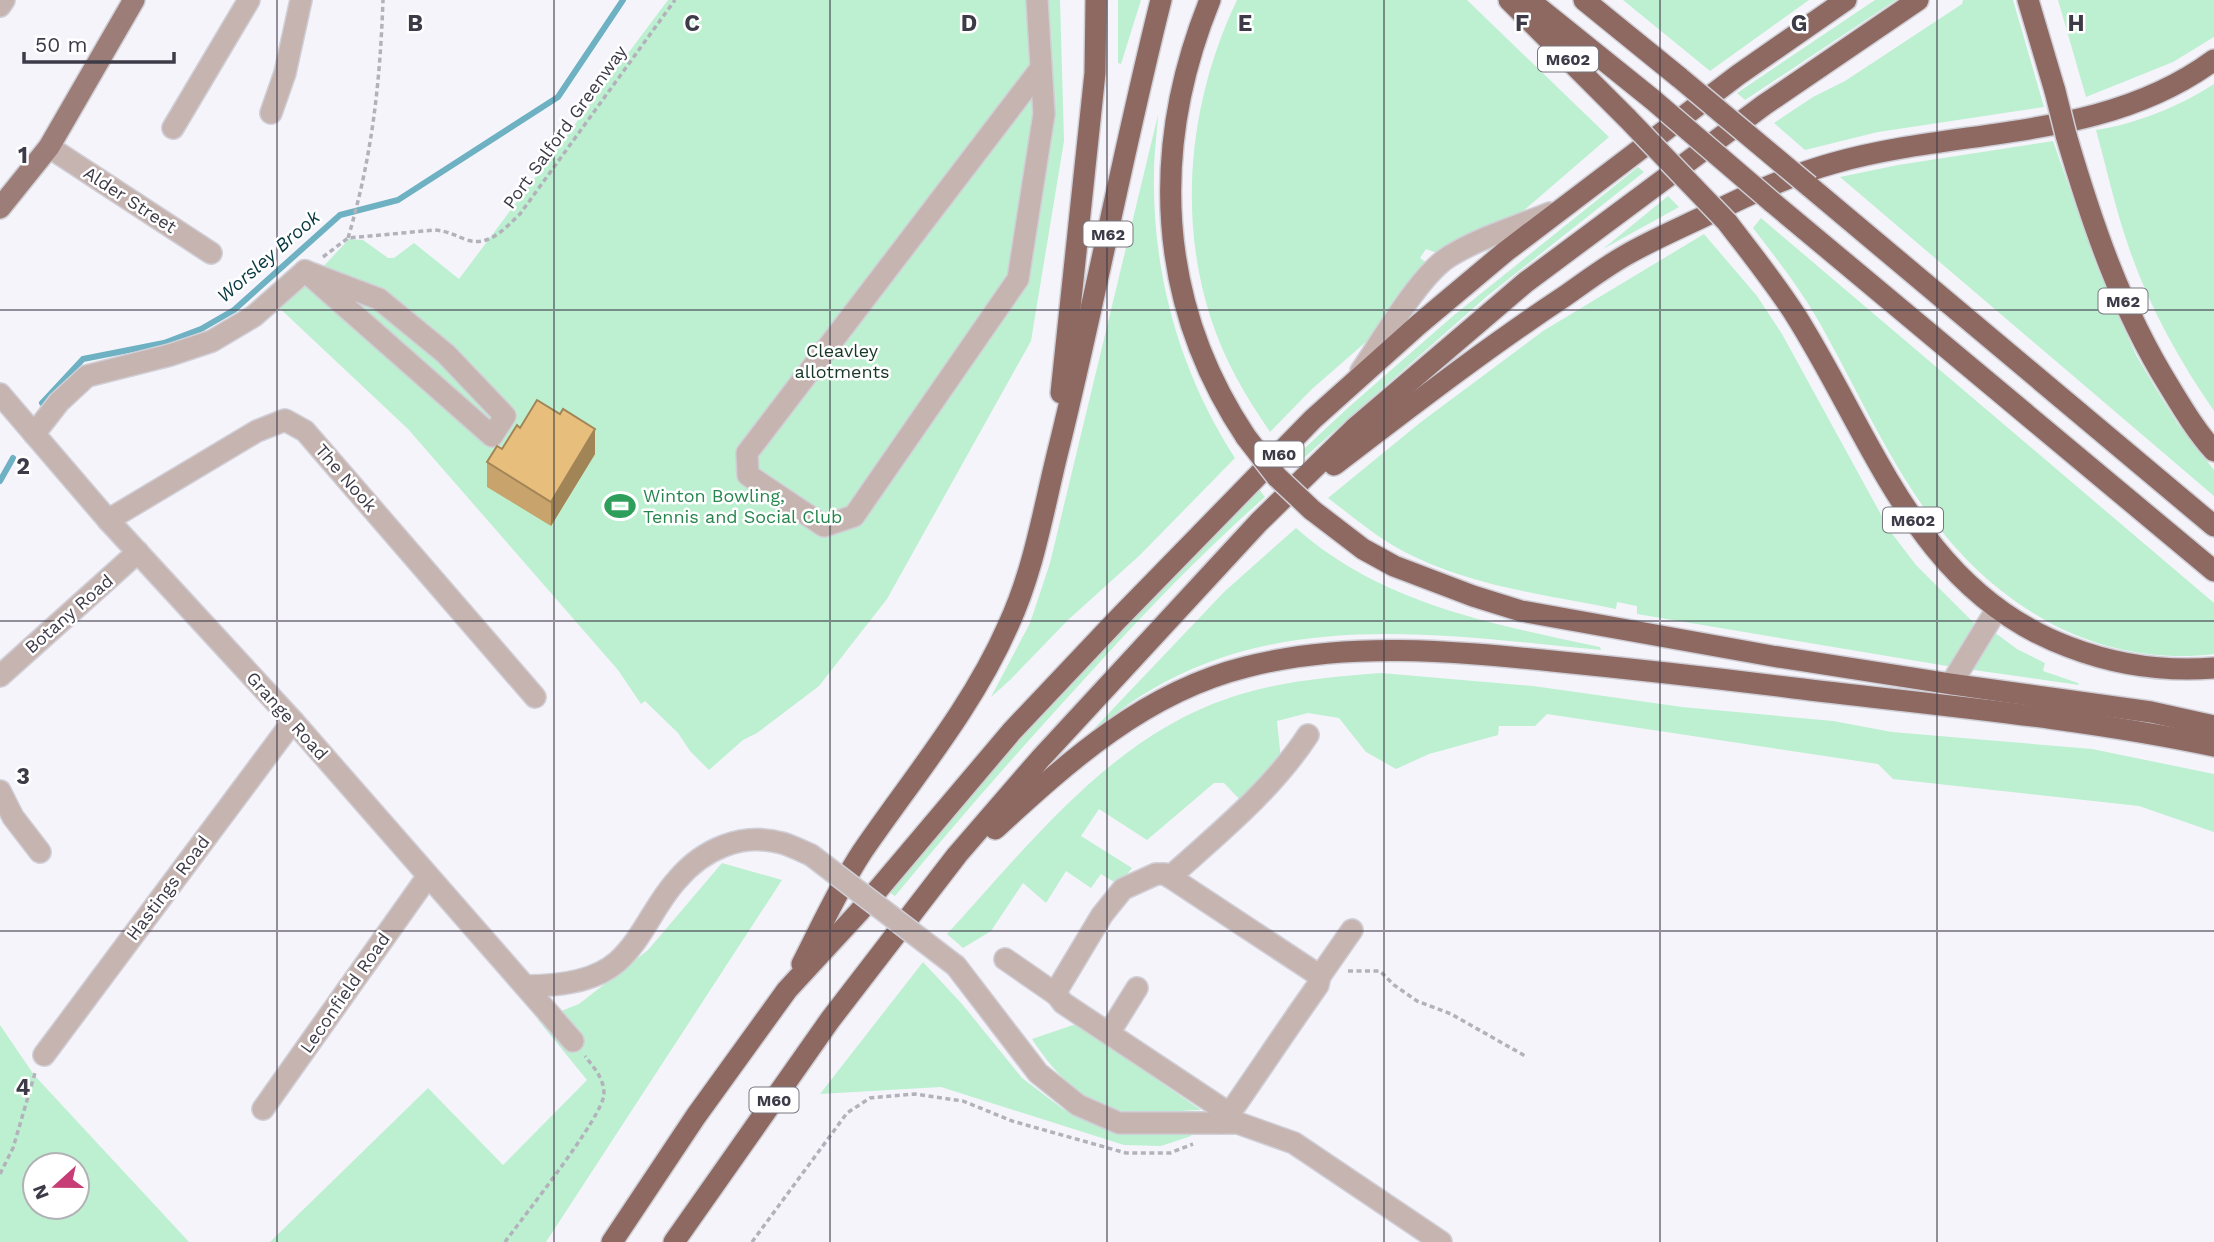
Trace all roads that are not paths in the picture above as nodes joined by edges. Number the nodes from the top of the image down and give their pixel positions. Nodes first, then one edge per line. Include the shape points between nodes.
1 (4, 0) edge
2 (134, 0) edge
3 (249, 0) edge
4 (301, 0) edge
5 (1037, 0) edge
6 (1096, 0) edge
7 (1161, 0) edge
8 (1210, 0) edge
9 (1509, 0) edge
10 (1529, 0) edge
11 (1584, 0) edge
12 (1846, 0) edge
13 (1918, 0) edge
14 (2028, 0) edge
15 (0, 6) edge
16 (2214, 60) edge
17 (1041, 68) junction
18 (271, 113) dead end
19 (173, 128) dead end
20 (49, 147) junction
21 (0, 208) edge
22 (1561, 208) junction
23 (211, 253) dead end
24 (305, 271) junction
25 (1354, 382) junction
26 (2, 401) edge
27 (34, 434) junction
28 (2214, 452) edge
29 (1054, 468) junction
30 (108, 520) junction
31 (1259, 523) junction
32 (2214, 526) edge
33 (138, 552) junction
34 (2214, 571) edge
35 (1997, 609) junction
36 (2214, 668) edge
37 (0, 676) edge
38 (1951, 684) junction
39 (536, 697) dead end
40 (293, 721) junction
41 (2214, 726) edge
42 (1308, 735) dead end
43 (2214, 746) edge
44 (0, 791) edge
45 (40, 852) dead end
46 (428, 876) junction
47 (1170, 877) junction
48 (1352, 930) dead end
49 (1005, 959) dead end
50 (877, 960) junction
51 (1322, 973) junction
52 (526, 986) junction
53 (1137, 988) dead end
54 (787, 990) junction
55 (1057, 995) junction
56 (1109, 1033) junction
57 (573, 1041) road end
58 (44, 1055) road end
59 (263, 1109) dead end
60 (1226, 1118) junction
61 (612, 1242) edge
62 (674, 1242) edge
63 (1441, 1242) edge

1 - 15 street
2 - 20 main road
3 - 19 street
4 - 18 street
5 - 17 street
6 - 29 highway via 1095,73
7 - 29 highway, M62
8 - 38 highway, M60, bridge via 1190,55 1175,120 1170,170 1180,283 1216,386 1246,437 1277,477 1312,510 1394,566 1521,611
9 - 35 highway, M602, bridge via 1727,222 1796,316 1909,514 1961,580
10 - 34 highway, M602, bridge
11 - 32 highway, bridge
12 - 22 highway, M60
13 - 31 highway, M60 via 1764,105 1526,282 1355,428
14 - 28 highway, M62, bridge via 2090,215 2128,312 2158,368
16 - 31 highway, M60 via 2160,92 2072,122 1835,163 1728,205 1626,255 1541,312
17 - 17 street via 1044,114 1018,279 854,516 824,526 748,475 747,453
20 - 21 main road
20 - 23 street, Alder Street
22 - 25 highway, M60
22 - 25 street via 1449,256 1402,310
24 - 24 street via 379,299 446,354 505,416 492,436
24 - 27 street via 254,316 212,341 87,376
25 - 54 highway, M60 via 1012,731
26 - 27 street, Grange Road
27 - 30 street, Grange Road
29 - 54 highway, M60 via 1023,590 995,654 860,855
30 - 33 street, Grange Road
30 - 39 street, The Nook via 257,431 285,420 305,431
31 - 50 highway, M60 via 1041,758 957,855
33 - 37 street, Botany Road
33 - 40 street, Grange Road
35 - 36 highway, M602 via 2055,642 2111,662 2169,669
35 - 38 street
38 - 41 highway, M60 via 2151,712
40 - 46 street, Grange Road
40 - 58 street, Hastings Road
42 - 47 street via 1289,764
43 - 50 highway, M60 via 2113,727 1464,652 1380,649 1278,660 1177,691 1088,746 989,835
44 - 45 street
46 - 52 street, Grange Road
46 - 59 street, Leconfield Road
47 - 51 street
47 - 55 street via 1156,874 1123,890 1102,915
48 - 51 street
49 - 55 street
50 - 62 highway, M60
51 - 60 street
52 - 57 street, Grange Road
52 - 60 street, bridge via 556,986 616,963 677,880 705,855 746,839 781,842 811,855 956,966 1038,1073 1078,1105 1119,1123
53 - 56 street
54 - 61 highway, M60
55 - 56 street
56 - 60 street
60 - 63 street via 1294,1143

